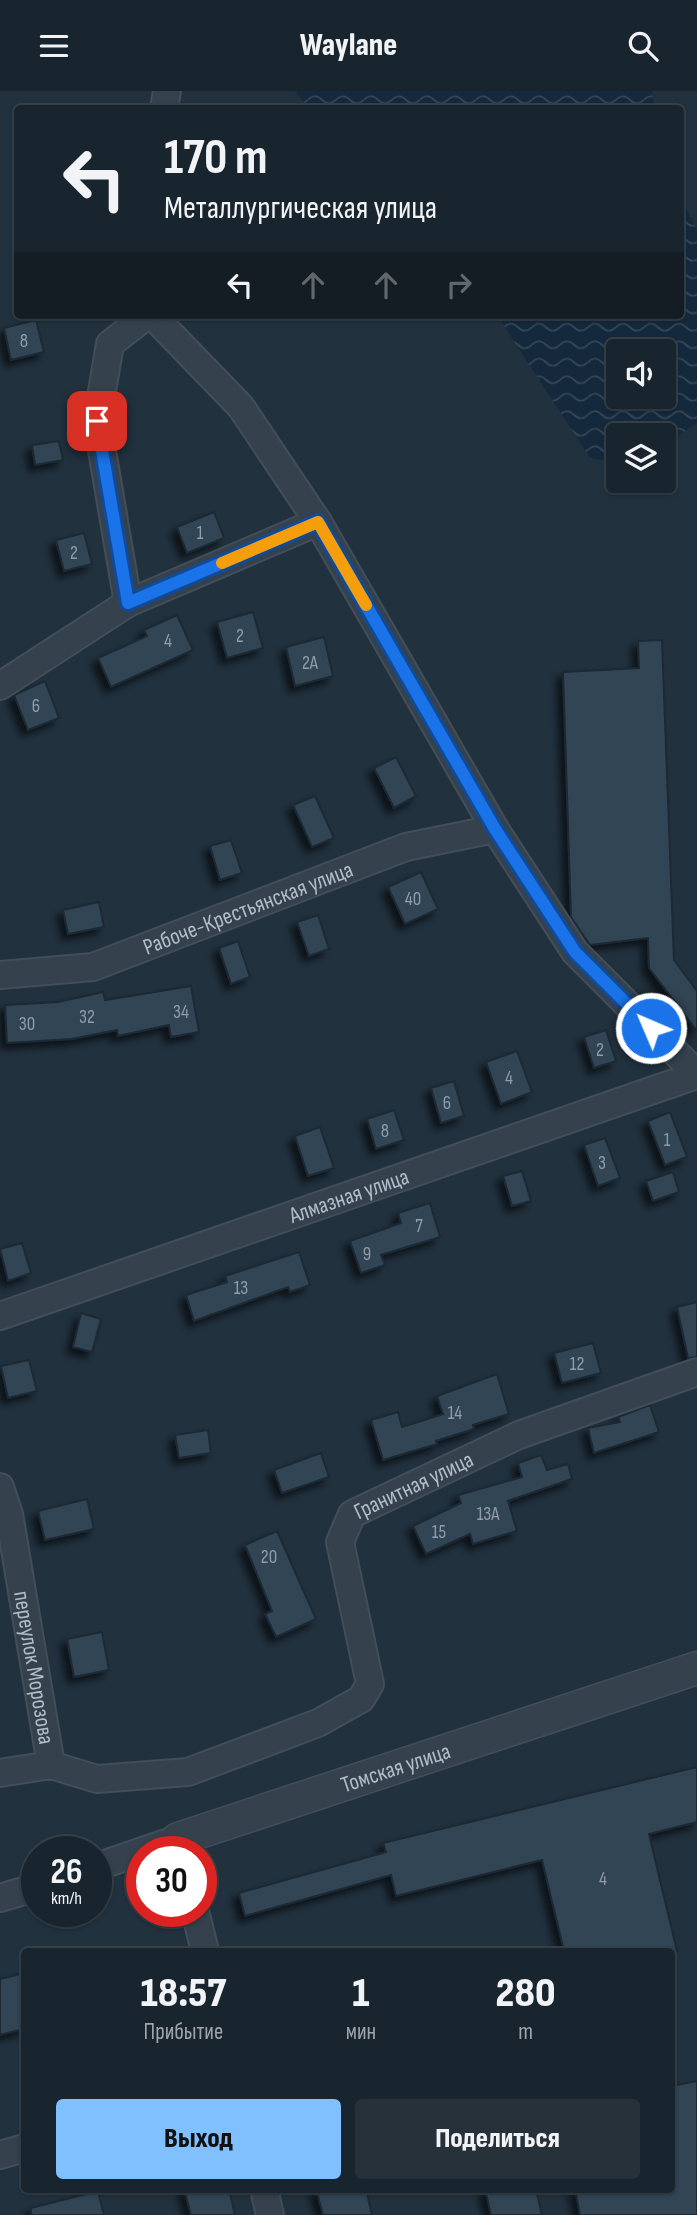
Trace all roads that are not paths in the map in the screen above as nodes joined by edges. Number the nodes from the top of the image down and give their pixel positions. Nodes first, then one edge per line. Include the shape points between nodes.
1 (142, 319) edge
2 (156, 319) edge
3 (318, 522) junction
4 (128, 603) junction
5 (0, 686) edge
6 (495, 829) junction
7 (0, 975) edge
8 (697, 1075) edge
9 (0, 1317) edge
10 (697, 1372) edge
11 (0, 1487) edge
12 (697, 1668) edge
13 (51, 1765) junction
14 (0, 1773) edge
15 (206, 1836) edge
16 (21, 1892) edge
17 (0, 1898) edge
18 (199, 1927) edge
19 (204, 1948) edge
20 (21, 2149) edge
21 (0, 2155) edge
22 (265, 2193) edge
23 (270, 2215) edge

1 - 4 street via 110,344 97,421
2 - 3 street via 241,407
3 - 4 street
3 - 6 street
4 - 5 street
6 - 7 street, Рабоче-Крестьянская улица via 406,847 93,967
6 - 8 street via 575,952
8 - 9 street, Алмазная улица
10 - 13 street, Гранитная улица via 519,1435 352,1514 340,1542 370,1684 361,1699 318,1723 188,1772 97,1779
11 - 13 street, переулок Морозова via 9,1514
12 - 15 street, Томская улица
13 - 14 street, Гранитная улица
16 - 17 street
18 - 19 street
20 - 21 street
22 - 23 street

